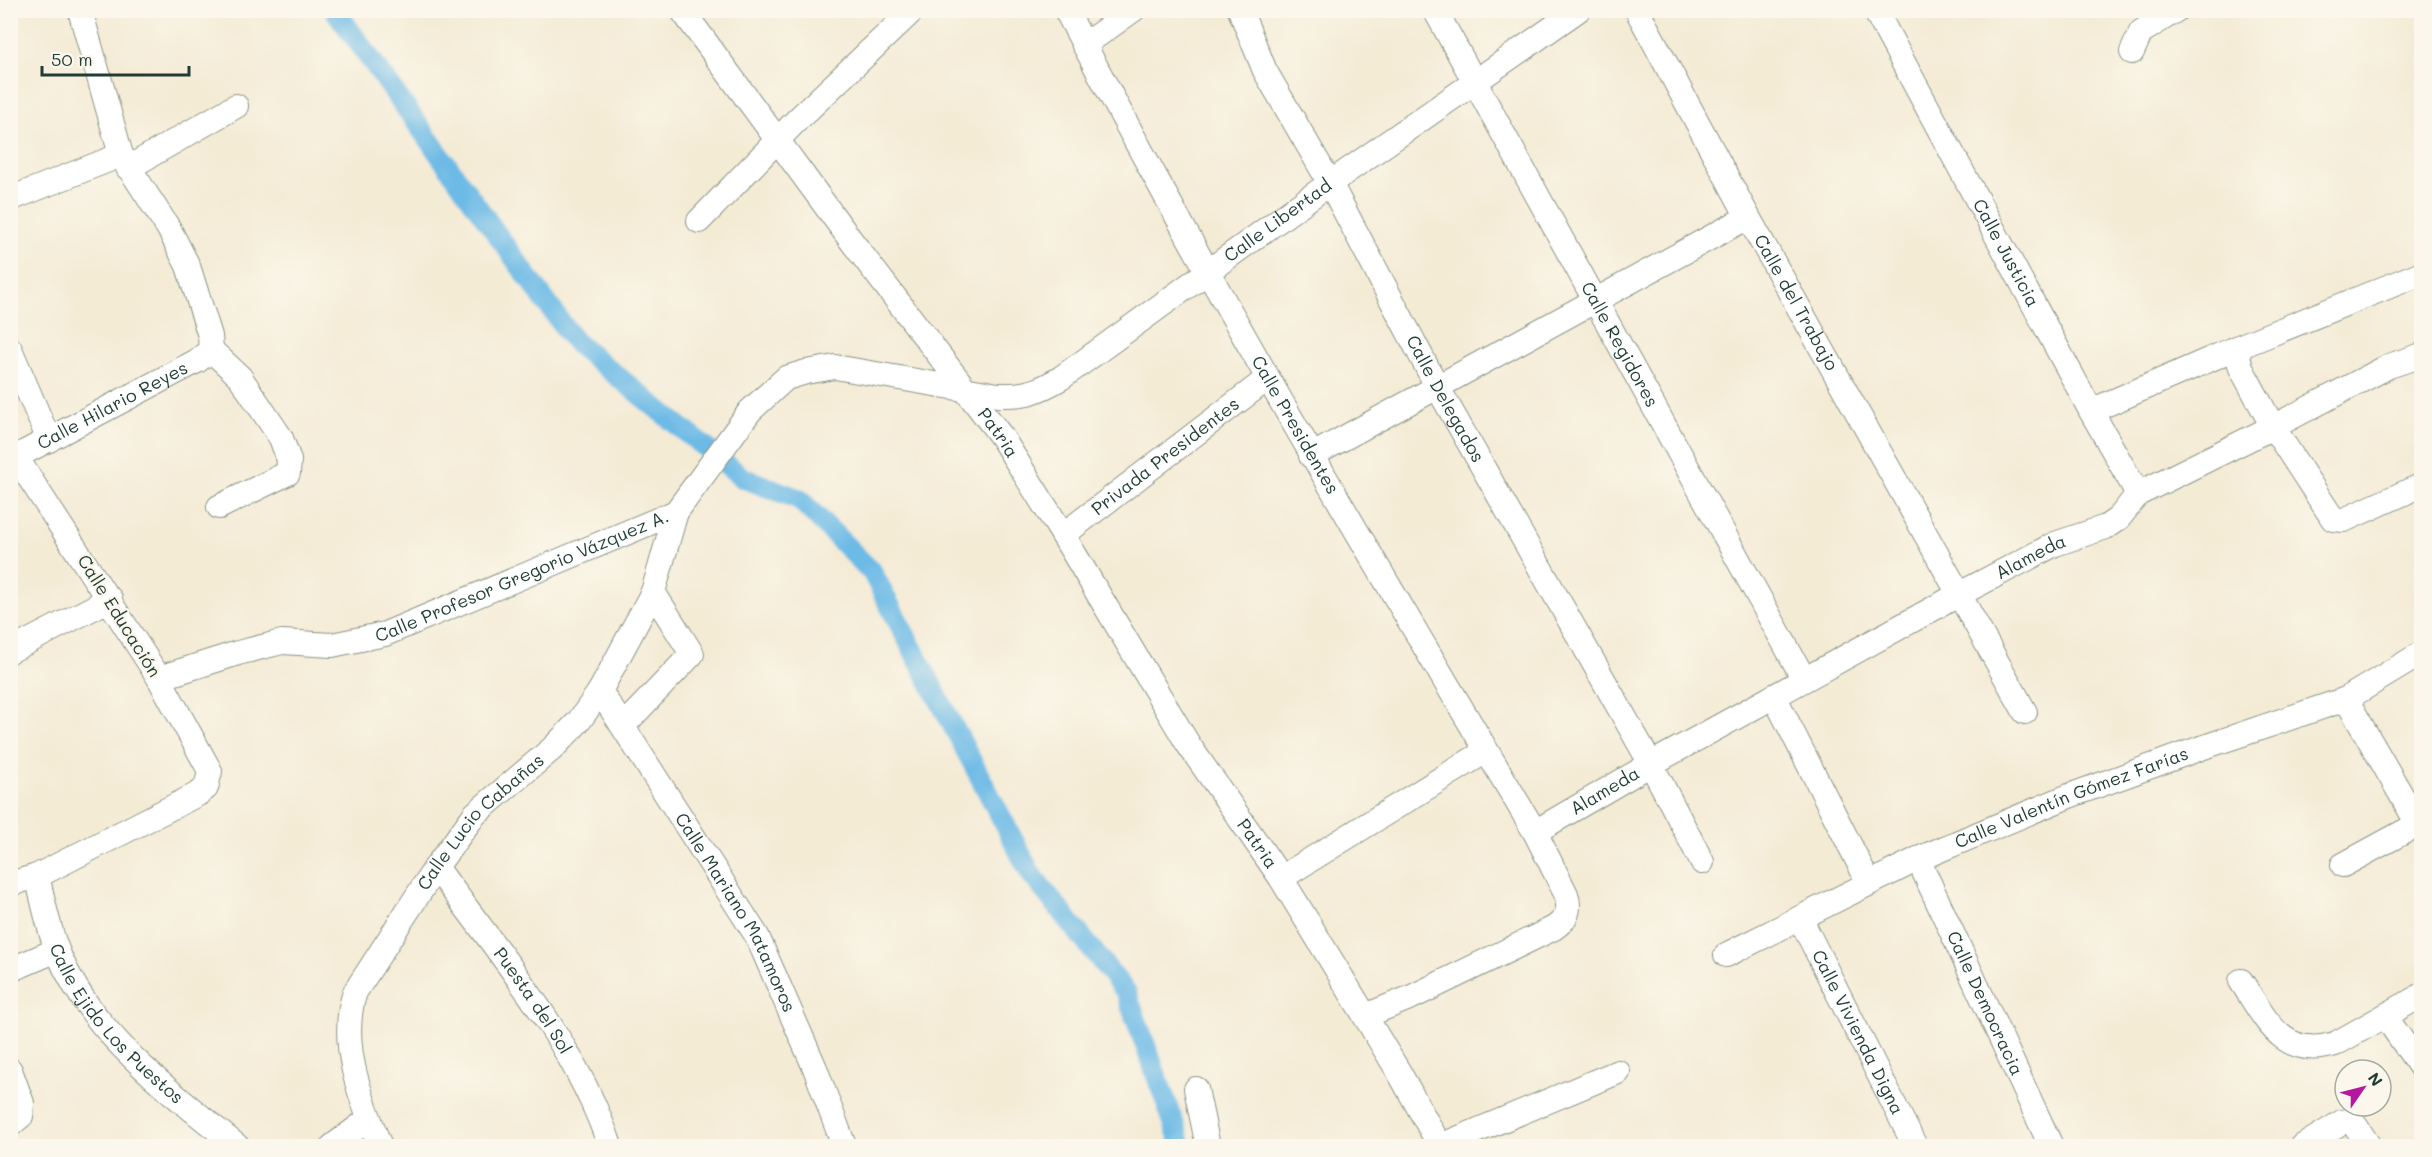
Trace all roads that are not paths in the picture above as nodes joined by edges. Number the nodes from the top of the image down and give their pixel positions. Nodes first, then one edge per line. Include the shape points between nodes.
1 (80, 10) edge
2 (682, 10) edge
3 (913, 10) edge
4 (1066, 10) edge
5 (1132, 10) edge
6 (1435, 10) edge
7 (1578, 10) edge
8 (1636, 10) edge
9 (1875, 10) edge
10 (2176, 10) edge
11 (1243, 21) edge
12 (1084, 45) junction
13 (2132, 52) dead end
14 (1475, 82) junction
15 (236, 106) dead end
16 (777, 141) junction
17 (125, 161) junction
18 (1330, 183) junction
19 (10, 199) edge
20 (1748, 217) junction
21 (699, 221) dead end
22 (1208, 273) junction
23 (2421, 273) edge
24 (1595, 302) junction
25 (2236, 348) junction
26 (10, 349) edge
27 (211, 350) junction
28 (2421, 355) edge
29 (1267, 379) junction
30 (1438, 387) junction
31 (966, 389) junction
32 (2091, 411) junction
33 (2273, 427) junction
34 (49, 440) junction
35 (1311, 456) junction
36 (13, 459) edge
37 (2421, 485) edge
38 (2138, 494) junction
39 (219, 507) dead end
40 (676, 512) junction
41 (1063, 535) junction
42 (653, 592) junction
43 (1958, 595) junction
44 (110, 599) junction
45 (10, 651) edge
46 (2421, 653) edge
47 (159, 678) junction
48 (1804, 679) junction
49 (600, 691) junction
50 (1773, 696) junction
51 (2346, 699) junction
52 (2025, 712) dead end
53 (623, 726) junction
54 (1486, 751) junction
55 (1651, 764) junction
56 (2420, 826) edge
57 (1535, 832) junction
58 (1918, 859) junction
59 (1702, 862) dead end
60 (2343, 865) dead end
61 (436, 867) junction
62 (37, 876) junction
63 (1281, 878) junction
64 (1869, 883) junction
65 (10, 884) edge
66 (1800, 918) junction
67 (57, 950) junction
68 (1726, 955) dead end
69 (10, 970) edge
70 (2241, 981) dead end
71 (2421, 995) edge
72 (1365, 1016) junction
73 (2385, 1016) junction
74 (10, 1070) edge
75 (2421, 1070) edge
76 (1618, 1072) dead end
77 (1196, 1089) dead end
78 (369, 1119) junction
79 (10, 1125) edge
80 (237, 1146) edge
81 (333, 1146) edge
82 (380, 1146) edge
83 (610, 1146) edge
84 (844, 1146) edge
85 (1208, 1146) edge
86 (1440, 1146) edge
87 (1914, 1146) edge
88 (2051, 1146) edge
89 (2303, 1146) edge
90 (2369, 1146) edge

1 - 17 street
2 - 16 street, Patria
3 - 16 street
4 - 12 street, Calle Presidentes
5 - 12 street
6 - 14 street, Calle Regidores
7 - 14 street, Calle Libertad
8 - 20 street, Calle del Trabajo
9 - 32 street, Calle Justicia
10 - 13 street via 2141,32
11 - 18 street, Calle Delegados via 1265,71
12 - 22 street, Calle Presidentes
14 - 18 street, Calle Libertad
14 - 24 street, Calle Regidores
15 - 17 street
16 - 21 street
16 - 31 street, Patria
17 - 19 street
17 - 27 street via 188,266
18 - 22 street, Calle Libertad
18 - 30 street, Calle Delegados
20 - 24 street
20 - 43 street, Calle del Trabajo
22 - 29 street, Calle Presidentes
22 - 31 street, Calle Libertad via 1038,391 1017,396
23 - 25 street
24 - 30 street
24 - 48 street, Calle Regidores
25 - 32 street
25 - 33 street via 2241,368
26 - 34 street
27 - 34 street, Calle Hilario Reyes
27 - 39 street via 240,377 281,438 289,460 288,473
28 - 33 street, Alameda via 2389,366
29 - 35 street, Calle Presidentes
29 - 41 street, Privada Presidentes
30 - 35 street
30 - 55 street, Calle Delegados
31 - 40 street, Calle Profesor Gregorio Vázquez A. via 835,367 786,378 742,422
31 - 41 street, Patria via 1001,436
32 - 38 street, Calle Justicia
33 - 37 street via 2333,519 2344,520
33 - 38 street, Alameda
34 - 36 street, Calle Hilario Reyes
35 - 54 street, Calle Presidentes
36 - 44 street, Calle Educación
38 - 43 street, Alameda via 2119,518 2106,527 2055,544
40 - 42 street, Calle Lucio Cabañas
40 - 47 street, Calle Profesor Gregorio Vázquez A. via 385,634 332,645 282,642
41 - 63 street, Patria via 1188,744
42 - 49 street, Calle Lucio Cabañas
42 - 53 street via 692,654
43 - 48 street, Alameda
43 - 52 street, Calle del Trabajo
44 - 45 street
44 - 47 street, Calle Educación
46 - 51 street, Calle Valentín Gómez Farías
47 - 62 street, Calle Educación via 207,763 210,780 206,788
48 - 50 street, Alameda
49 - 53 street, Calle Mariano Matamoros
49 - 61 street, Calle Lucio Cabañas via 553,748 475,814
50 - 55 street, Alameda
50 - 64 street
51 - 56 street
51 - 58 street, Calle Valentín Gómez Farías via 2069,796
53 - 84 street, Calle Mariano Matamoros via 757,936 815,1068
54 - 57 street, Calle Presidentes
54 - 63 street
55 - 57 street, Alameda
55 - 59 street, Calle Delegados
56 - 60 street
57 - 72 street via 1569,903 1563,922
58 - 64 street, Calle Valentín Gómez Farías
58 - 88 street, Calle Democracia
61 - 78 street, Calle Lucio Cabañas via 355,992 349,1010 350,1052
61 - 83 street, Puesta del Sol via 567,1051 598,1110
62 - 65 street
62 - 67 street, Calle Ejido Los Puestos
63 - 72 street, Patria
64 - 66 street, Calle Valentín Gómez Farías
66 - 68 street, Calle Valentín Gómez Farías
66 - 87 street, Calle Vivienda Digna
67 - 69 street
67 - 80 street, Calle Ejido Los Puestos via 80,995 112,1037 153,1077
70 - 73 street via 2270,1026 2288,1042 2302,1047 2335,1044
71 - 73 street
72 - 86 street, Patria
73 - 75 street
74 - 79 street via 22,1103 21,1116
76 - 86 street
77 - 85 street
78 - 81 street
78 - 82 street, Calle Lucio Cabañas
89 - 90 street via 2349,1121

